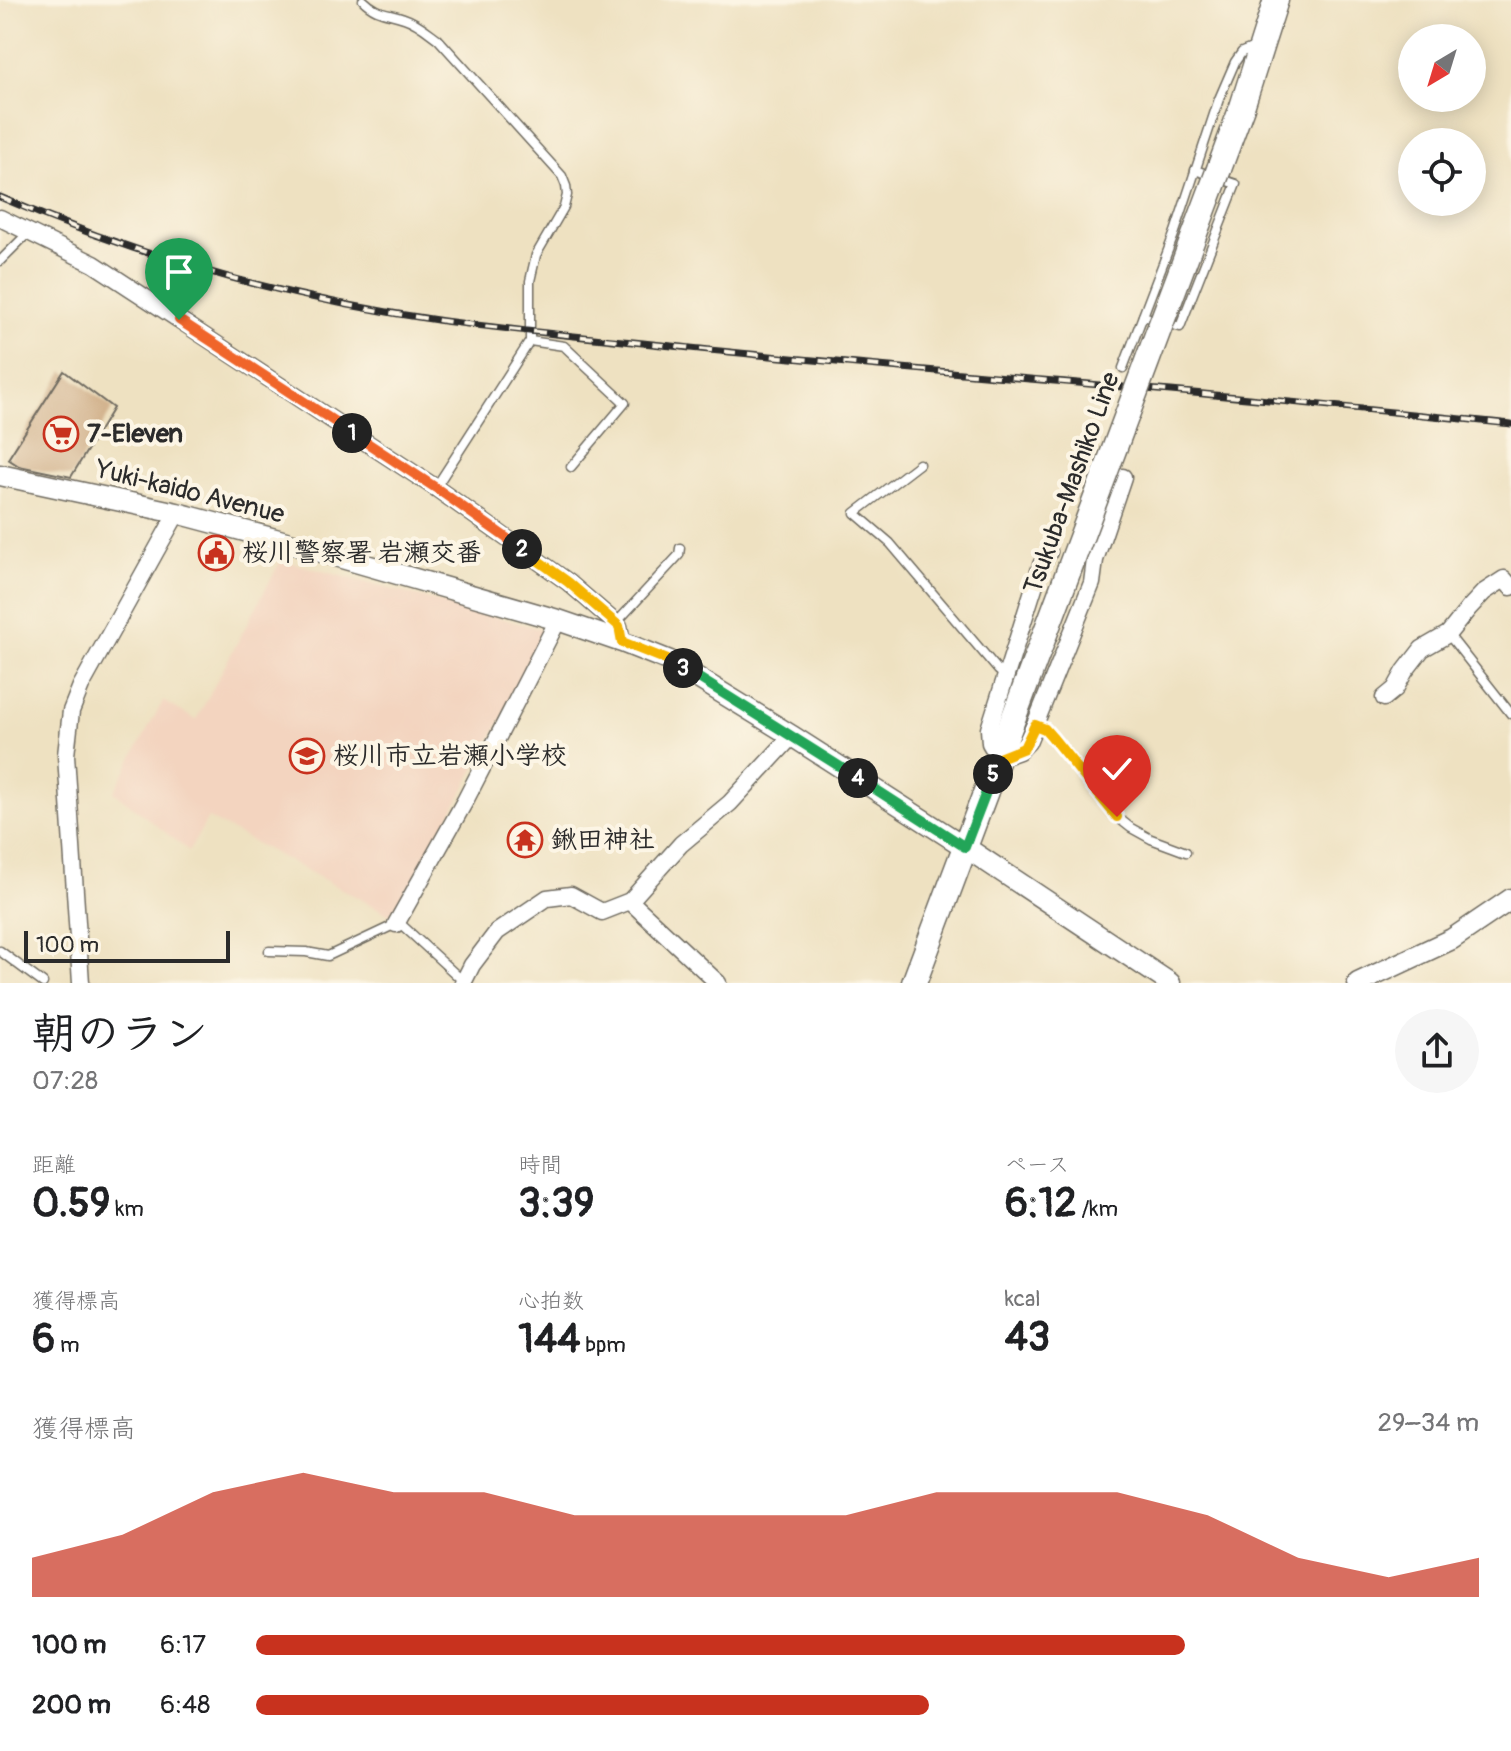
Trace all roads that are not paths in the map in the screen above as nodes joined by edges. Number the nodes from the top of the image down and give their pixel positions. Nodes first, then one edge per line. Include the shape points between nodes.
1 (363, 0) edge
2 (1276, 0) edge
3 (1207, 170) junction
4 (0, 218) edge
5 (29, 232) junction
6 (1175, 232) junction
7 (1212, 243) junction
8 (0, 261) edge
9 (1143, 316) junction
10 (530, 341) junction
11 (1123, 368) dead end
12 (919, 464) dead end
13 (571, 467) dead end
14 (1, 475) edge
15 (1123, 477) dead end
16 (436, 488) junction
17 (177, 513) junction
18 (680, 548) dead end
19 (1049, 552) joint
20 (1094, 567) junction
21 (1511, 587) edge
22 (558, 620) junction
23 (619, 632) junction
24 (1448, 634) junction
25 (1005, 676) junction
26 (1384, 698) dead end
27 (1511, 714) edge
28 (1035, 725) junction
29 (792, 736) junction
30 (999, 758) junction
31 (965, 847) junction
32 (1186, 852) dead end
33 (1511, 899) edge
34 (630, 901) junction
35 (396, 924) junction
36 (0, 951) edge
37 (269, 951) dead end
38 (463, 982) edge
39 (43, 983) edge
40 (81, 983) edge
41 (718, 983) edge
42 (914, 983) edge
43 (1170, 983) edge
44 (1358, 983) edge

1 - 10 lane via 378,12 420,25 438,39 562,176 564,207 536,255 530,281
2 - 3 main road, Tsukuba-Mashiko Line
3 - 6 lane
3 - 7 lane via 1236,184
3 - 30 main road, Tsukuba-Mashiko Line, bridge
4 - 5 street
5 - 8 lane
5 - 16 street via 94,264
6 - 7 lane
6 - 9 lane
7 - 9 lane via 1180,327
9 - 11 lane
10 - 13 lane via 564,346 625,403
10 - 16 lane
12 - 25 lane via 855,513 890,543
14 - 17 street, Yuki-kaido Avenue
15 - 20 street
16 - 23 street via 568,582
17 - 22 street, Yuki-kaido Avenue
17 - 40 street via 71,711 66,755
18 - 23 lane
19 - 20 lane
19 - 25 street
20 - 28 street
21 - 24 street via 1504,579 1484,592
22 - 23 street, Yuki-kaido Avenue
22 - 35 street
23 - 29 street, Yuki-kaido Avenue
24 - 26 street via 1422,649
24 - 27 lane
25 - 30 street via 989,729
28 - 30 street via 1024,748
28 - 32 lane via 1045,729 1117,817 1151,839
29 - 31 street, Yuki-kaido Avenue
29 - 34 street
30 - 31 main road, Tsukuba-Mashiko Line
31 - 42 main road, Tsukuba-Mashiko Line
31 - 43 street, Yuki-kaido Avenue
33 - 44 street via 1452,939
34 - 38 street via 602,912 571,895 547,898 497,932
34 - 41 street
35 - 37 lane via 328,956
35 - 38 lane
36 - 39 lane

